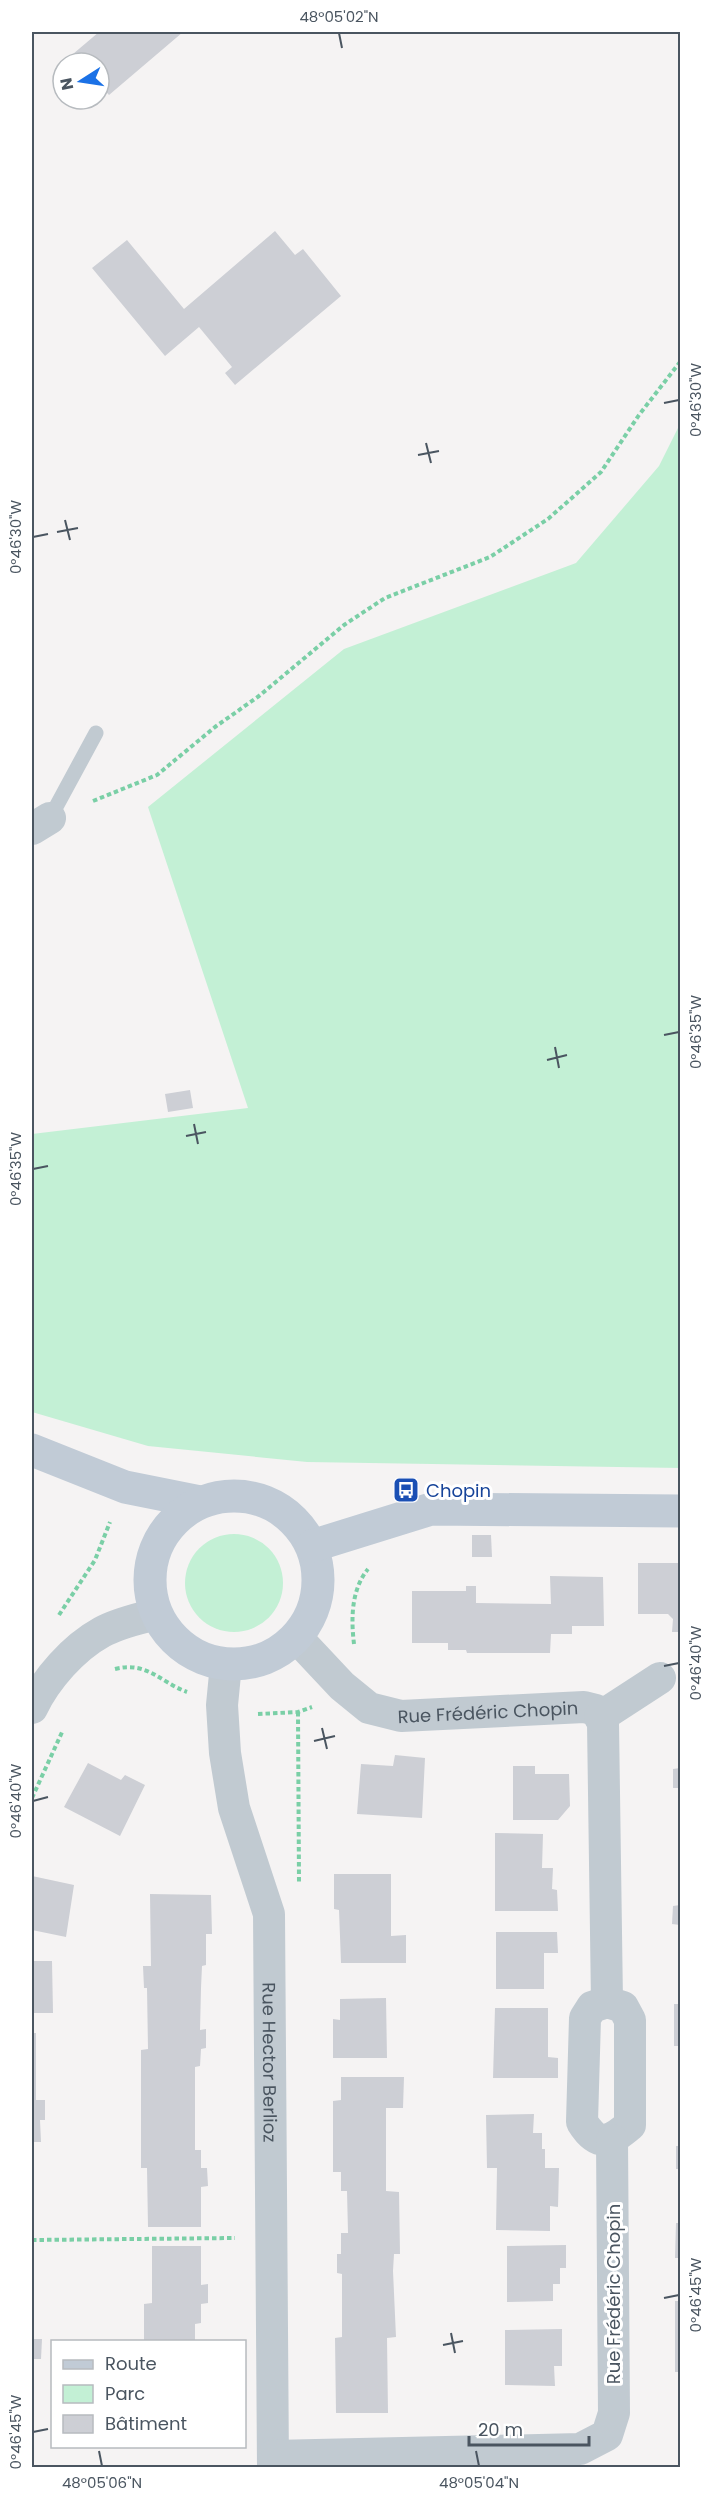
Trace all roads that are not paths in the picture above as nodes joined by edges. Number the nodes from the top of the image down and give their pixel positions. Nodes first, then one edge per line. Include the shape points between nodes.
1 (96, 733) dead end
2 (41, 824) edge
3 (32, 1450) edge
4 (125, 1487) junction
5 (200, 1502) junction
6 (681, 1511) edge
7 (160, 1538) junction
8 (312, 1546) junction
9 (156, 1614) junction
10 (296, 1637) junction
11 (225, 1664) junction
12 (660, 1678) dead end
13 (32, 1708) edge
14 (600, 1716) junction
15 (607, 2002) junction
16 (612, 2140) junction
17 (273, 2462) edge

1 - 2 lane
3 - 4 street
4 - 5 street
4 - 7 street
5 - 7 street via 177,1517
5 - 8 street via 226,1495 252,1497 277,1507 291,1518
6 - 8 street via 431,1509
7 - 9 street via 151,1563 150,1588
8 - 10 street via 318,1570 317,1594 310,1617
9 - 11 street via 167,1633 183,1648 203,1659
9 - 13 street via 101,1632 62,1665
10 - 11 street via 276,1653 252,1663
10 - 14 street, Rue Frédéric Chopin via 342,1686 369,1708 390,1714 584,1707 596,1710
11 - 17 street, Rue Hector Berlioz via 223,1724 234,1808 269,1914
12 - 14 street
14 - 15 street, Rue Frédéric Chopin
15 - 16 street via 623,2007 630,2020 630,2125
15 - 16 street via 592,2007 585,2018 582,2122 590,2135
16 - 17 street, Rue Frédéric Chopin via 614,2413 607,2435 580,2448

